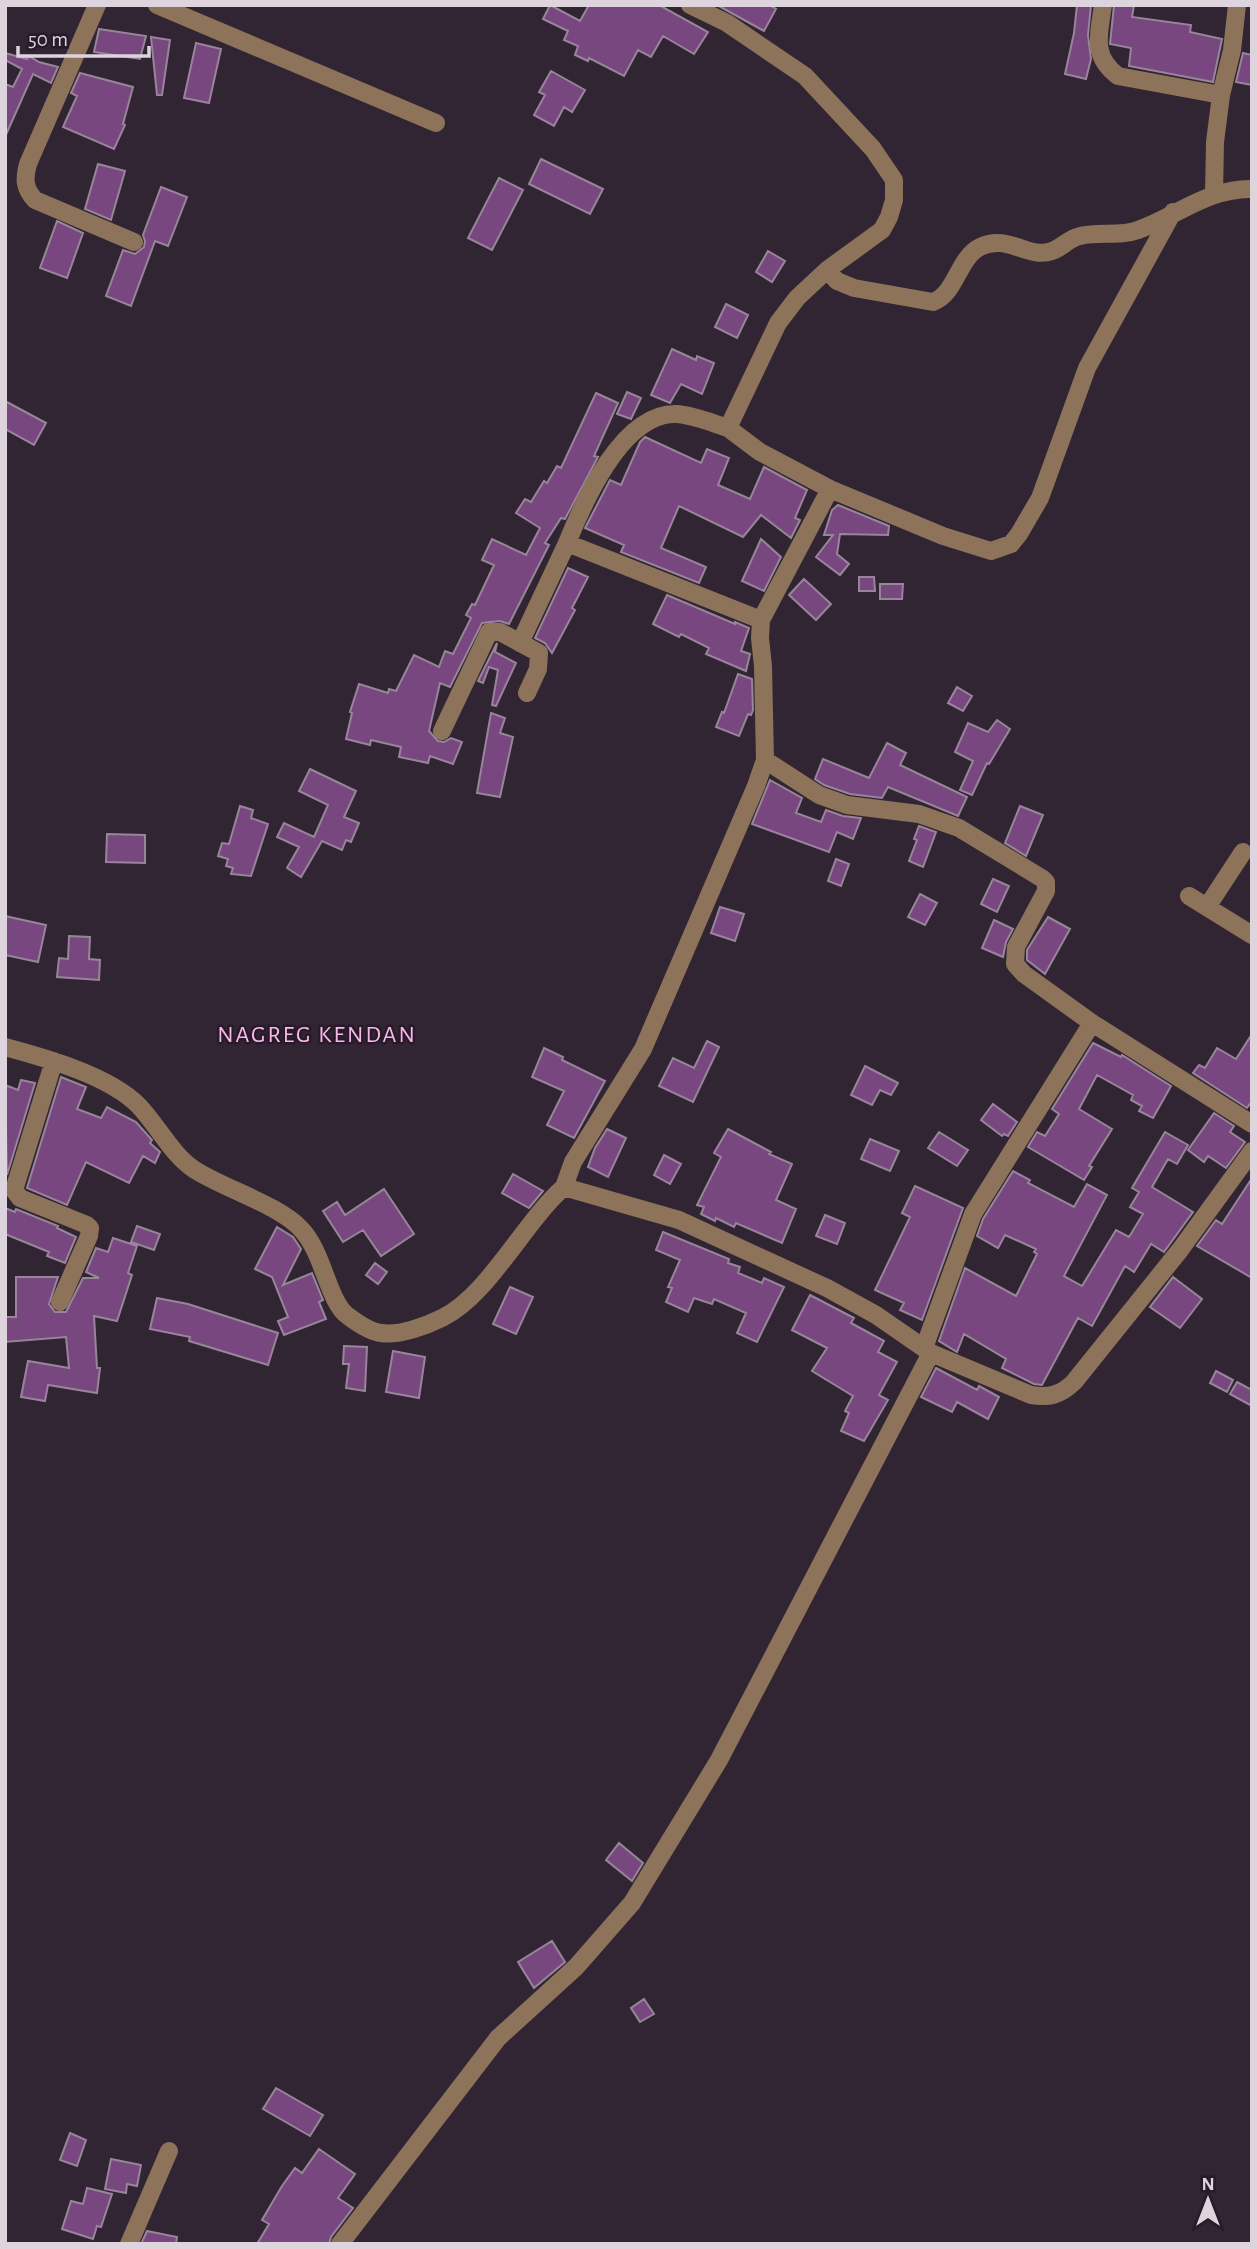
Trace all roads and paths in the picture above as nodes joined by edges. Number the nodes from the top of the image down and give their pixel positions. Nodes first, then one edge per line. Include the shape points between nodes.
1 (97, 5) edge
2 (157, 5) edge
3 (690, 5) edge
4 (1103, 5) edge
5 (1237, 5) edge
6 (714, 10) edge
7 (1222, 95) junction
8 (436, 123) dead end
9 (1252, 189) edge
10 (1214, 195) junction
11 (1173, 212) junction
12 (134, 242) dead end
13 (827, 270) junction
14 (729, 428) junction
15 (830, 489) junction
16 (567, 543) junction
17 (761, 620) junction
18 (520, 643) junction
19 (527, 692) dead end
20 (442, 732) dead end
21 (765, 760) junction
22 (1244, 852) dead end
23 (1189, 896) dead end
24 (1208, 907) junction
25 (1252, 935) edge
26 (1092, 1023) junction
27 (5, 1047) edge
28 (54, 1062) junction
29 (1252, 1124) edge
30 (1252, 1151) edge
31 (564, 1187) junction
32 (60, 1302) dead end
33 (928, 1351) junction
34 (169, 2151) dead end
35 (130, 2244) edge
36 (340, 2244) edge

1 - 12 street via 28,164 27,191 35,200
2 - 8 street
3 - 6 street
4 - 7 street via 1098,46 1102,61 1118,76
5 - 7 street
6 - 13 street via 805,76 873,149 894,180 894,200 881,230
7 - 10 street
9 - 10 street via 1235,188
10 - 11 street
11 - 13 street via 1142,229 1076,237 1050,252 1004,242 984,245 970,254 943,296 933,302 854,288 837,281
11 - 15 street via 1087,368 1040,498 1010,544 991,551
13 - 14 street via 778,323
14 - 15 street via 760,452
14 - 16 street via 675,414 653,418 624,440 602,470
15 - 17 street
16 - 17 street
16 - 18 street
17 - 21 street
18 - 19 street via 540,656
18 - 20 street via 495,630 486,636
21 - 26 street via 819,795 847,805 919,814 959,828 1043,879 1046,891 1016,947 1015,964
21 - 31 street via 643,1049 573,1162
22 - 24 street
23 - 24 street
24 - 25 street
26 - 29 street
26 - 33 street via 973,1214
27 - 28 street
28 - 31 street via 118,1088 145,1112 190,1166 300,1227 315,1247 337,1305 379,1333 443,1317 473,1295
28 - 32 street via 15,1190 20,1198 90,1228
30 - 33 street via 1180,1250 1061,1394 1031,1395
31 - 33 street via 679,1220 827,1288
33 - 36 street via 719,1760 632,1903 576,1967 498,2038
34 - 35 street

